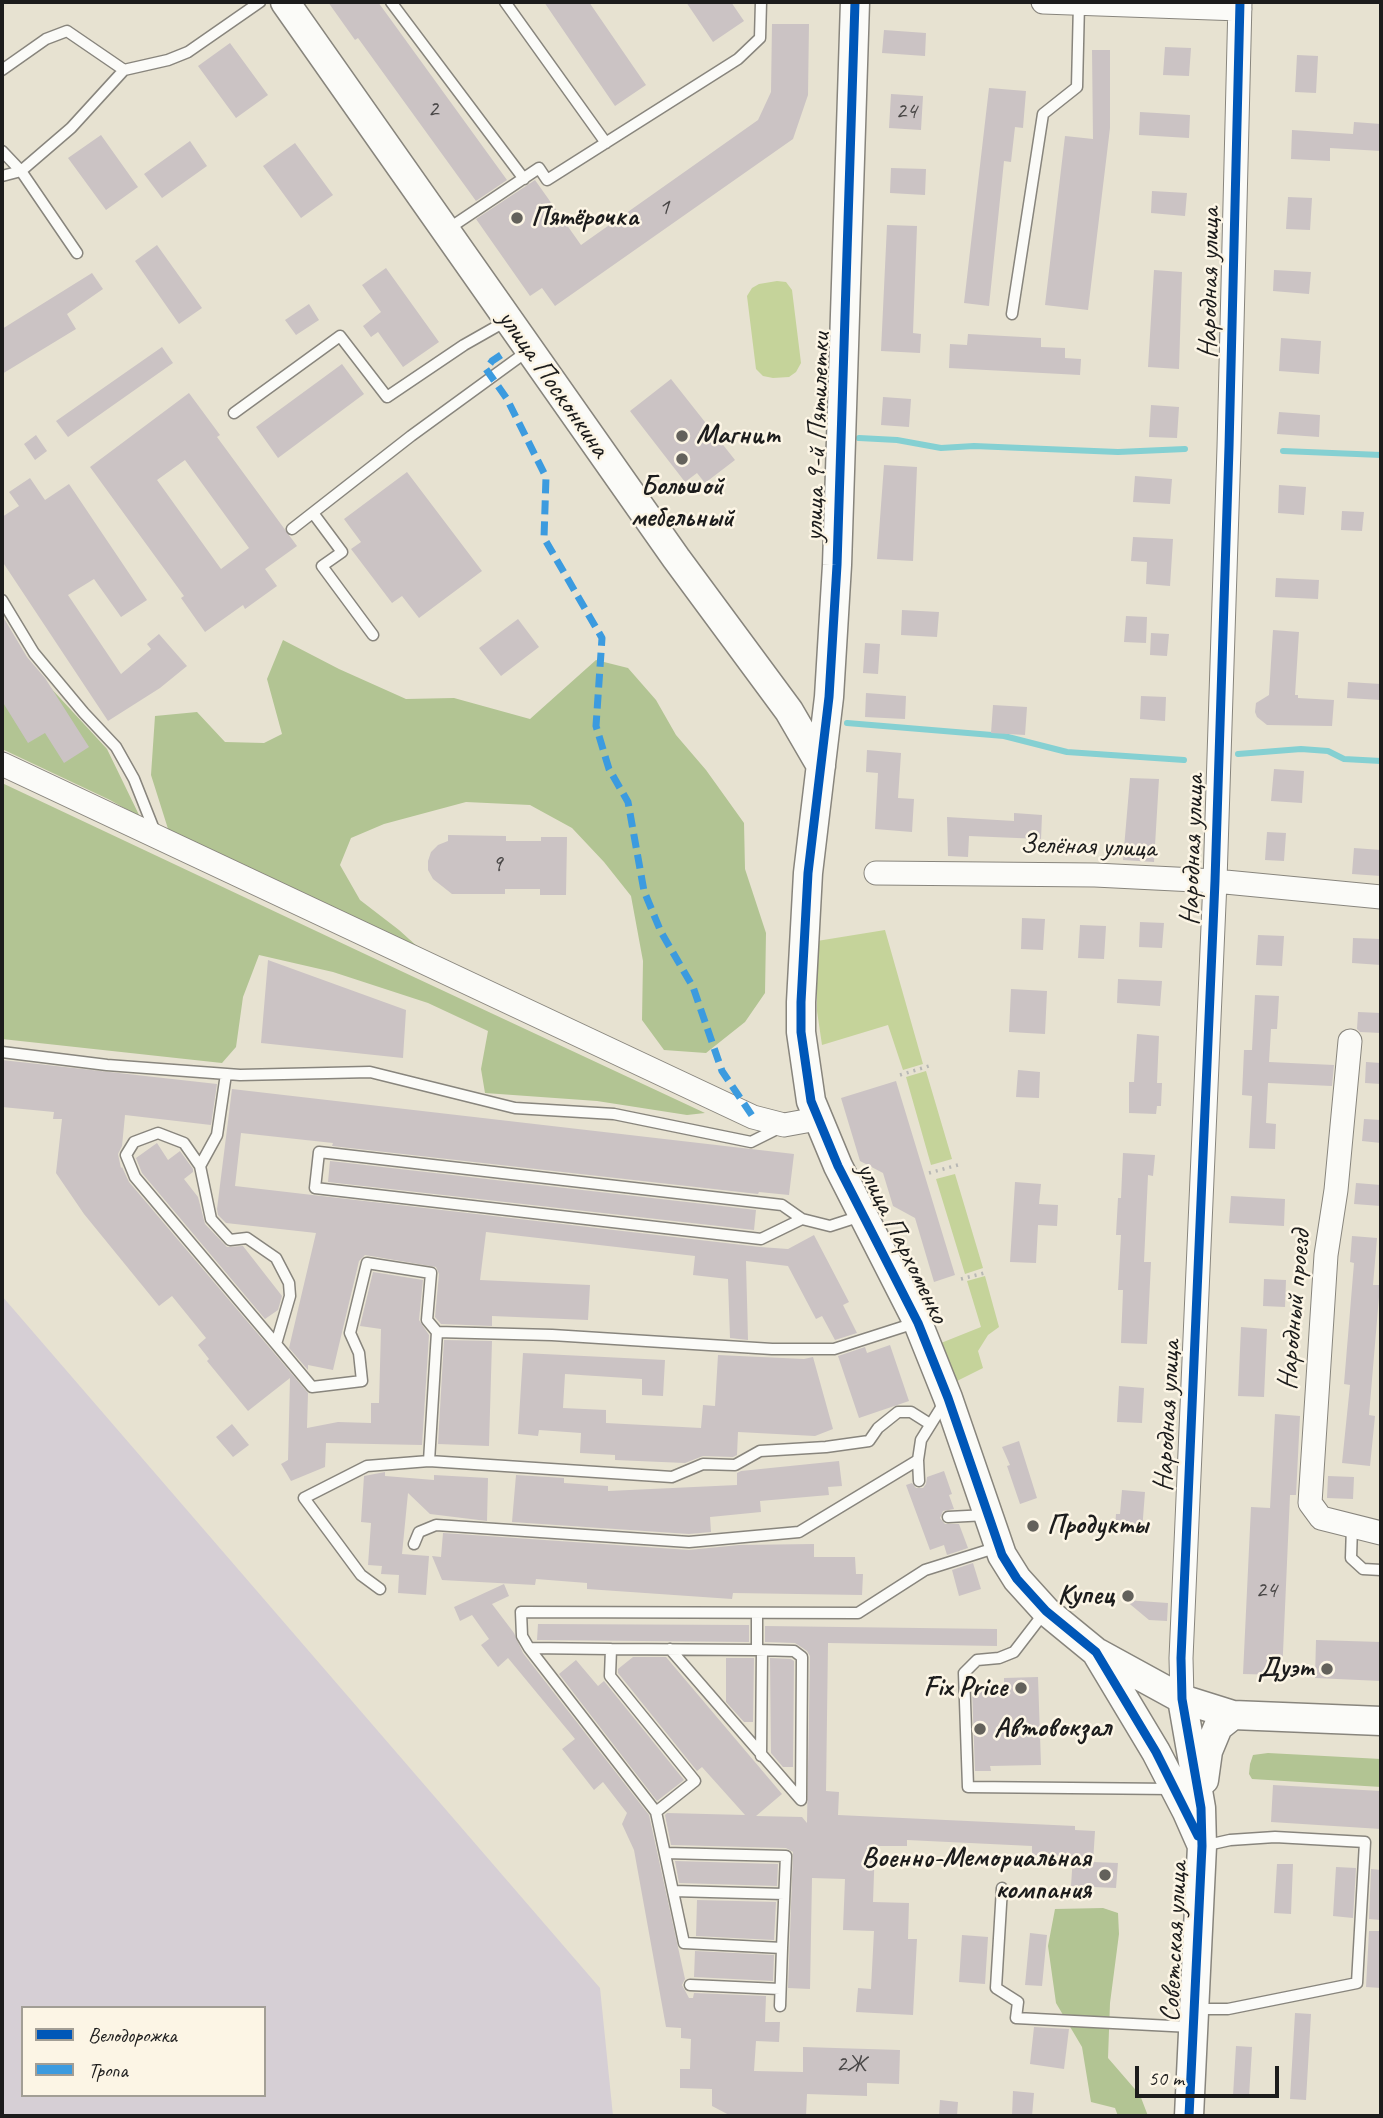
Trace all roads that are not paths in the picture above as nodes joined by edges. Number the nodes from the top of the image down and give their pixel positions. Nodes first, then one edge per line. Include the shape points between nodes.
1 (260, 2) edge
2 (285, 2) edge
3 (392, 2) edge
4 (505, 2) edge
5 (761, 2) edge
6 (855, 2) edge
7 (1043, 2) edge
8 (1079, 3) edge
9 (1240, 5) edge
10 (124, 70) junction
11 (2, 71) edge
12 (606, 143) junction
13 (2, 150) edge
14 (21, 172) junction
15 (2, 176) edge
16 (524, 179) junction
17 (445, 231) junction
18 (77, 253) dead end
19 (1012, 314) dead end
20 (508, 320) junction
21 (529, 350) junction
22 (234, 413) dead end
23 (313, 513) junction
24 (292, 529) dead end
25 (2, 600) edge
26 (373, 635) dead end
27 (2, 764) edge
28 (821, 766) junction
29 (157, 838) junction
30 (808, 873) joint
31 (876, 873) dead end
32 (1214, 881) junction
33 (1381, 897) edge
34 (1350, 1041) dead end
35 (2, 1052) edge
36 (226, 1074) junction
37 (817, 1119) junction
38 (785, 1125) junction
39 (200, 1166) junction
40 (864, 1215) junction
41 (802, 1219) junction
42 (918, 1323) junction
43 (436, 1332) junction
44 (276, 1343) junction
45 (948, 1398) junction
46 (930, 1424) junction
47 (918, 1460) junction
48 (429, 1461) junction
49 (919, 1481) dead end
50 (987, 1515) junction
51 (948, 1517) dead end
52 (1352, 1526) junction
53 (1381, 1533) edge
54 (414, 1544) dead end
55 (998, 1547) junction
56 (1381, 1570) edge
57 (380, 1590) dead end
58 (1046, 1611) junction
59 (757, 1613) junction
60 (529, 1648) junction
61 (611, 1649) junction
62 (670, 1649) junction
63 (760, 1650) junction
64 (1096, 1652) junction
65 (1182, 1699) junction
66 (1233, 1715) junction
67 (1381, 1721) edge
68 (761, 1756) junction
69 (1175, 1789) junction
70 (1201, 1808) junction
71 (656, 1812) junction
72 (1202, 1846) junction
73 (665, 1853) junction
74 (1002, 1888) dead end
75 (673, 1891) junction
76 (784, 1894) junction
77 (782, 1948) junction
78 (690, 1984) dead end
79 (780, 1989) junction
80 (780, 2006) dead end
81 (1194, 2018) junction
82 (1189, 2116) edge

1 - 10 lane via 188,52
2 - 17 street, улица Посконкина
3 - 16 lane
4 - 12 lane
5 - 12 lane via 760,38 738,59
6 - 28 street, улица 9-й Пятилетки via 837,565
7 - 8 street
8 - 9 street
8 - 19 lane via 1077,87 1043,114
9 - 32 street, Народная улица
10 - 11 lane via 66,31 46,39
10 - 14 lane via 71,128
12 - 16 lane via 547,180 539,168
13 - 14 lane
14 - 15 lane
14 - 18 lane
16 - 17 lane
17 - 20 street, улица Посконкина
20 - 21 street, улица Посконкина
20 - 22 lane via 387,397 340,336
21 - 23 lane
21 - 28 street, улица Посконкина via 789,711
23 - 24 lane
23 - 26 lane via 342,552 322,566
25 - 29 lane via 34,653 116,747
27 - 29 street
28 - 30 street, улица 9-й Пятилетки
29 - 38 street via 753,1117
30 - 37 street, улица Пархоменко via 802,1032
31 - 32 street, Зелёная улица
32 - 33 street, Зелёная улица
32 - 65 street, Народная улица
34 - 52 street, Народный проезд via 1325,1255 1310,1503 1321,1518
35 - 36 lane
36 - 38 lane via 370,1072 515,1108 614,1114 751,1142
36 - 39 lane via 217,1135
37 - 38 street
37 - 40 street, улица Пархоменко
39 - 44 lane via 211,1219 230,1240 247,1238 276,1258 289,1283 290,1296
39 - 44 lane via 184,1143 158,1133 134,1142 126,1155 135,1177
40 - 41 lane via 830,1226
40 - 42 street, улица Пархоменко
41 - 41 lane via 782,1205 319,1152 316,1188 761,1239
42 - 43 lane via 834,1349
42 - 45 street, улица Пархоменко
43 - 44 lane via 427,1320 431,1273 367,1263 350,1333 359,1353 362,1381 312,1387
43 - 48 lane
45 - 46 lane
45 - 50 street, улица Пархоменко
46 - 47 lane
46 - 48 lane via 911,1412 898,1412 869,1441 760,1451 735,1465 703,1464 672,1477
47 - 49 lane
47 - 54 lane via 799,1532 688,1542 436,1525 419,1532
48 - 57 lane via 367,1465 303,1498 361,1575
50 - 51 lane
50 - 55 street, улица Пархоменко
52 - 53 street, Народный проезд
52 - 56 lane via 1351,1558 1363,1569
55 - 58 street, улица Пархоменко via 1017,1579
55 - 59 lane via 925,1570 858,1613
58 - 64 street, Советская улица
58 - 69 lane via 1014,1652 977,1660 964,1673 968,1787
59 - 60 lane via 522,1612 522,1636
59 - 63 lane
60 - 61 lane
60 - 71 lane
61 - 62 lane
61 - 71 lane via 610,1676 695,1781
62 - 63 lane
62 - 68 lane
63 - 68 lane
63 - 68 lane via 794,1651 802,1657 801,1800
64 - 65 street
64 - 69 street, Советская улица
65 - 66 street
65 - 70 street
66 - 67 street
66 - 70 street via 1218,1727 1208,1751
69 - 72 street, Советская улица
70 - 72 street
71 - 73 lane
72 - 81 street, Советская улица
72 - 81 lane via 1275,1837 1365,1842 1357,1983
73 - 75 lane
73 - 76 lane via 786,1856
74 - 81 lane via 996,1988 1017,2002 1016,2018
75 - 76 lane
75 - 77 lane via 684,1943
76 - 77 lane
77 - 79 lane
78 - 79 lane
79 - 80 lane
81 - 82 street, Советская улица

